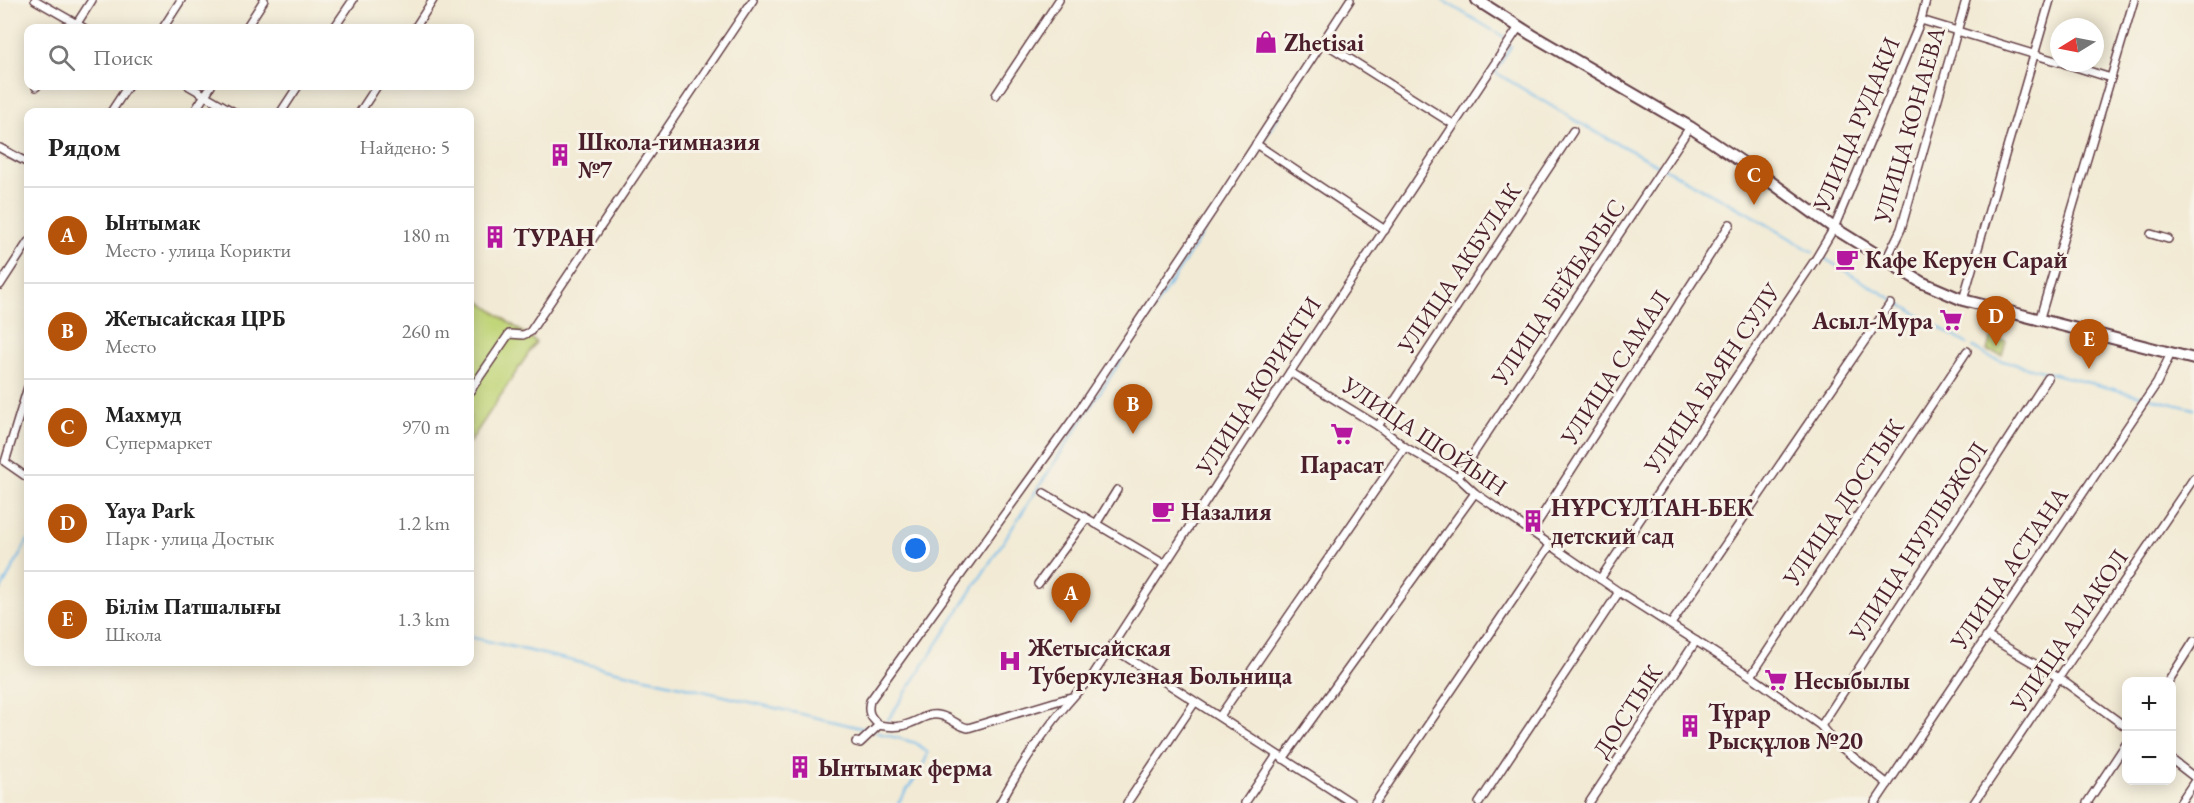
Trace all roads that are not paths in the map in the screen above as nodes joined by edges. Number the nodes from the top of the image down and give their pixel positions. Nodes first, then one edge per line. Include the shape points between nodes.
1 (35, 0) edge
2 (92, 0) edge
3 (181, 0) edge
4 (264, 0) edge
5 (352, 0) edge
6 (433, 0) edge
7 (753, 0) edge
8 (1059, 0) edge
9 (1350, 0) edge
10 (1477, 0) edge
11 (1926, 0) edge
12 (1966, 0) edge
13 (2050, 0) edge
14 (2134, 0) edge
15 (1921, 20) junction
16 (72, 24) edge
17 (76, 24) edge
18 (166, 24) edge
19 (249, 24) edge
20 (337, 24) edge
21 (418, 24) edge
22 (1520, 27) junction
23 (1956, 31) junction
24 (1325, 43) junction
25 (2034, 54) junction
26 (2050, 59) edge
27 (2092, 72) edge
28 (2111, 78) junction
29 (125, 90) edge
30 (197, 90) edge
31 (208, 90) edge
32 (295, 90) edge
33 (375, 90) edge
34 (205, 94) junction
35 (996, 95) dead end
36 (114, 108) edge
37 (196, 108) edge
38 (228, 108) edge
39 (284, 108) edge
40 (363, 108) edge
41 (1454, 124) junction
42 (1690, 127) junction
43 (1573, 131) dead end
44 (1256, 144) junction
45 (0, 148) edge
46 (24, 162) edge
47 (1730, 224) dead end
48 (1834, 228) junction
49 (1385, 230) junction
50 (2151, 234) dead end
51 (2168, 239) dead end
52 (24, 248) edge
53 (1886, 260) junction
54 (0, 285) edge
55 (1963, 300) junction
56 (1890, 304) dead end
57 (2039, 321) junction
58 (1967, 351) dead end
59 (2171, 353) junction
60 (2194, 359) edge
61 (1290, 372) junction
62 (2048, 378) dead end
63 (474, 386) edge
64 (24, 406) edge
65 (1377, 426) junction
66 (1405, 447) junction
67 (24, 475) edge
68 (1458, 477) junction
69 (2194, 478) edge
70 (1117, 490) dead end
71 (1044, 493) dead end
72 (1475, 493) junction
73 (1086, 519) junction
74 (1096, 524) junction
75 (1532, 531) junction
76 (1551, 544) junction
77 (1164, 564) junction
78 (1600, 579) junction
79 (1038, 584) dead end
80 (1619, 592) junction
81 (1671, 624) junction
82 (1987, 636) junction
83 (1696, 641) junction
84 (2194, 641) edge
85 (1111, 648) junction
86 (1751, 676) junction
87 (2171, 677) edge
88 (2059, 678) junction
89 (1071, 697) junction
90 (1195, 702) junction
91 (1220, 716) junction
92 (2122, 723) edge
93 (1821, 726) junction
94 (876, 729) junction
95 (856, 742) dead end
96 (2122, 751) edge
97 (1280, 757) junction
98 (2176, 763) edge
99 (2194, 777) edge
100 (2194, 782) edge
101 (1888, 784) junction
102 (1000, 803) edge
103 (1127, 803) edge
104 (1245, 803) edge
105 (1352, 803) edge
106 (1375, 803) edge
107 (1479, 803) edge
108 (1589, 803) edge
109 (1875, 803) edge
110 (1974, 803) edge
111 (2086, 803) edge
112 (2180, 803) edge

1 - 16 street
2 - 17 street
3 - 18 street
4 - 19 street
5 - 20 street
6 - 21 street
7 - 63 street via 530,332 508,334
8 - 35 street
9 - 24 street
10 - 22 main road
11 - 15 street, УЛИЦА РУДАКИ
12 - 23 street, УЛИЦА КОНАЕВА
13 - 25 street
14 - 28 street
15 - 23 street
15 - 48 street, УЛИЦА РУДАКИ
22 - 41 street, УЛИЦА КОРИКТИ
22 - 42 main road
23 - 25 street
23 - 53 street, УЛИЦА КОНАЕВА via 1901,229
24 - 41 street
24 - 44 street
25 - 26 street
25 - 55 street
27 - 28 street
28 - 57 street
29 - 36 street
30 - 34 street
31 - 34 street
32 - 39 street
33 - 40 street
34 - 37 street
34 - 38 street
41 - 49 street, УЛИЦА КОРИКТИ
42 - 48 main road
42 - 68 street, УЛИЦА БЕЙБАРЫС
43 - 65 street, УЛИЦА АКБУЛАК
44 - 49 street
44 - 94 street via 1073,419 870,701 868,710
45 - 46 street
47 - 75 street, УЛИЦА САМАЛ
48 - 53 main road
48 - 78 street, УЛИЦА БАЯН СУЛУ
49 - 61 street, УЛИЦА КОРИКТИ
50 - 51 street
52 - 54 street
53 - 55 main road via 1921,282
55 - 57 main road
56 - 81 street
57 - 59 main road
58 - 86 street, УЛИЦА ДОСТЫК
59 - 60 main road
59 - 82 street, УЛИЦА АСТАНА via 2157,383
61 - 65 street, УЛИЦА ШОЙЫН
61 - 77 street, УЛИЦА КОРИКТИ
62 - 93 street, УЛИЦА НУРЛЫЖОЛ
64 - 67 street via 5,462
65 - 66 street, УЛИЦА ШОЙЫН
66 - 68 street, УЛИЦА ШОЙЫН
66 - 91 street
68 - 72 street, УЛИЦА ШОЙЫН
69 - 88 street, УЛИЦА АЛАКОЛ
70 - 74 street
71 - 73 street
72 - 75 street, УЛИЦА ШОЙЫН
72 - 97 street
73 - 74 street
73 - 79 street
74 - 77 street
75 - 76 street, УЛИЦА ШОЙЫН
76 - 78 street, УЛИЦА ШОЙЫН
76 - 106 street
77 - 85 street, УЛИЦА КОРИКТИ
78 - 80 street, УЛИЦА ШОЙЫН
80 - 81 street, УЛИЦА ШОЙЫН
80 - 107 street
81 - 83 street, УЛИЦА ШОЙЫН
82 - 88 street
82 - 101 street, УЛИЦА АСТАНА
83 - 86 street, УЛИЦА ШОЙЫН
83 - 108 street, ДОСТЫК
84 - 87 street
85 - 89 street, УЛИЦА КОРИКТИ via 1091,678
85 - 90 street
86 - 93 street, УЛИЦА ШОЙЫН
88 - 92 street
88 - 110 street, УЛИЦА АЛАКОЛ
89 - 94 street via 968,728 935,714 903,726
89 - 102 street, УЛИЦА КОРИКТИ
90 - 91 street
90 - 103 street
91 - 97 street
93 - 101 street, УЛИЦА ШОЙЫН via 1833,741
94 - 95 street via 860,743
96 - 111 street
97 - 104 street
97 - 105 street
98 - 99 street
100 - 112 street
101 - 109 street, УЛИЦА АСТАНА

